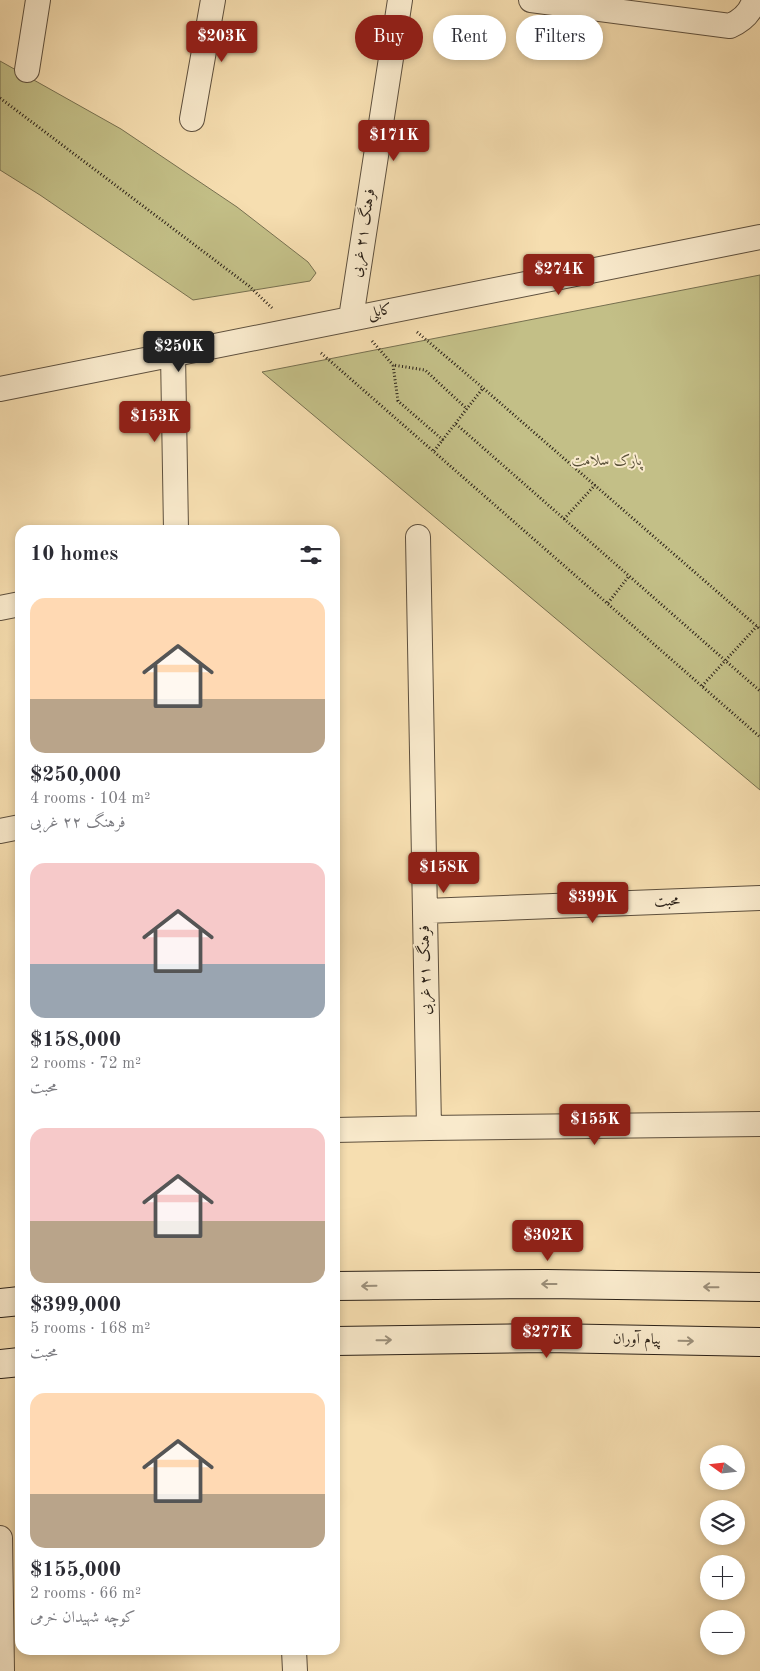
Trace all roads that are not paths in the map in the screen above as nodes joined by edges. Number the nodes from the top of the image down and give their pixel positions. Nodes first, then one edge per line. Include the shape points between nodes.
1 (38, 0) edge
2 (213, 0) edge
3 (400, 0) edge
4 (531, 0) edge
5 (754, 0) edge
6 (576, 3) edge
7 (27, 70) dead end
8 (192, 119) dead end
9 (760, 237) edge
10 (351, 318) junction
11 (173, 354) junction
12 (0, 389) edge
13 (176, 525) edge
14 (418, 537) dead end
15 (15, 605) edge
16 (0, 608) edge
17 (15, 828) edge
18 (0, 831) edge
19 (760, 898) edge
20 (425, 911) junction
21 (760, 1124) edge
22 (429, 1128) junction
23 (340, 1130) edge
24 (340, 1286) edge
25 (760, 1287) edge
26 (15, 1302) edge
27 (0, 1303) edge
28 (340, 1341) edge
29 (760, 1342) edge
30 (15, 1362) edge
31 (0, 1364) edge
32 (0, 1538) edge
33 (294, 1655) edge
34 (2, 1671) edge
35 (296, 1671) edge

1 - 7 street
2 - 8 street
3 - 10 street, فرهنگ ۲۱ غربی
4 - 6 street
5 - 6 street via 741,21 730,26
9 - 10 street, کابلی
10 - 11 street, کابلی
11 - 12 street, کابلی
11 - 13 street
14 - 20 street, فرهنگ ۲۱ غربی
15 - 16 street
17 - 18 street
19 - 20 street, محبت
20 - 22 street, فرهنگ ۲۱ غربی
21 - 22 street
22 - 23 street
25 -> 24 main road
26 - 27 main road
28 -> 29 main road, پیام آوران via 548,1338
30 - 31 main road
32 - 34 street
33 - 35 street

